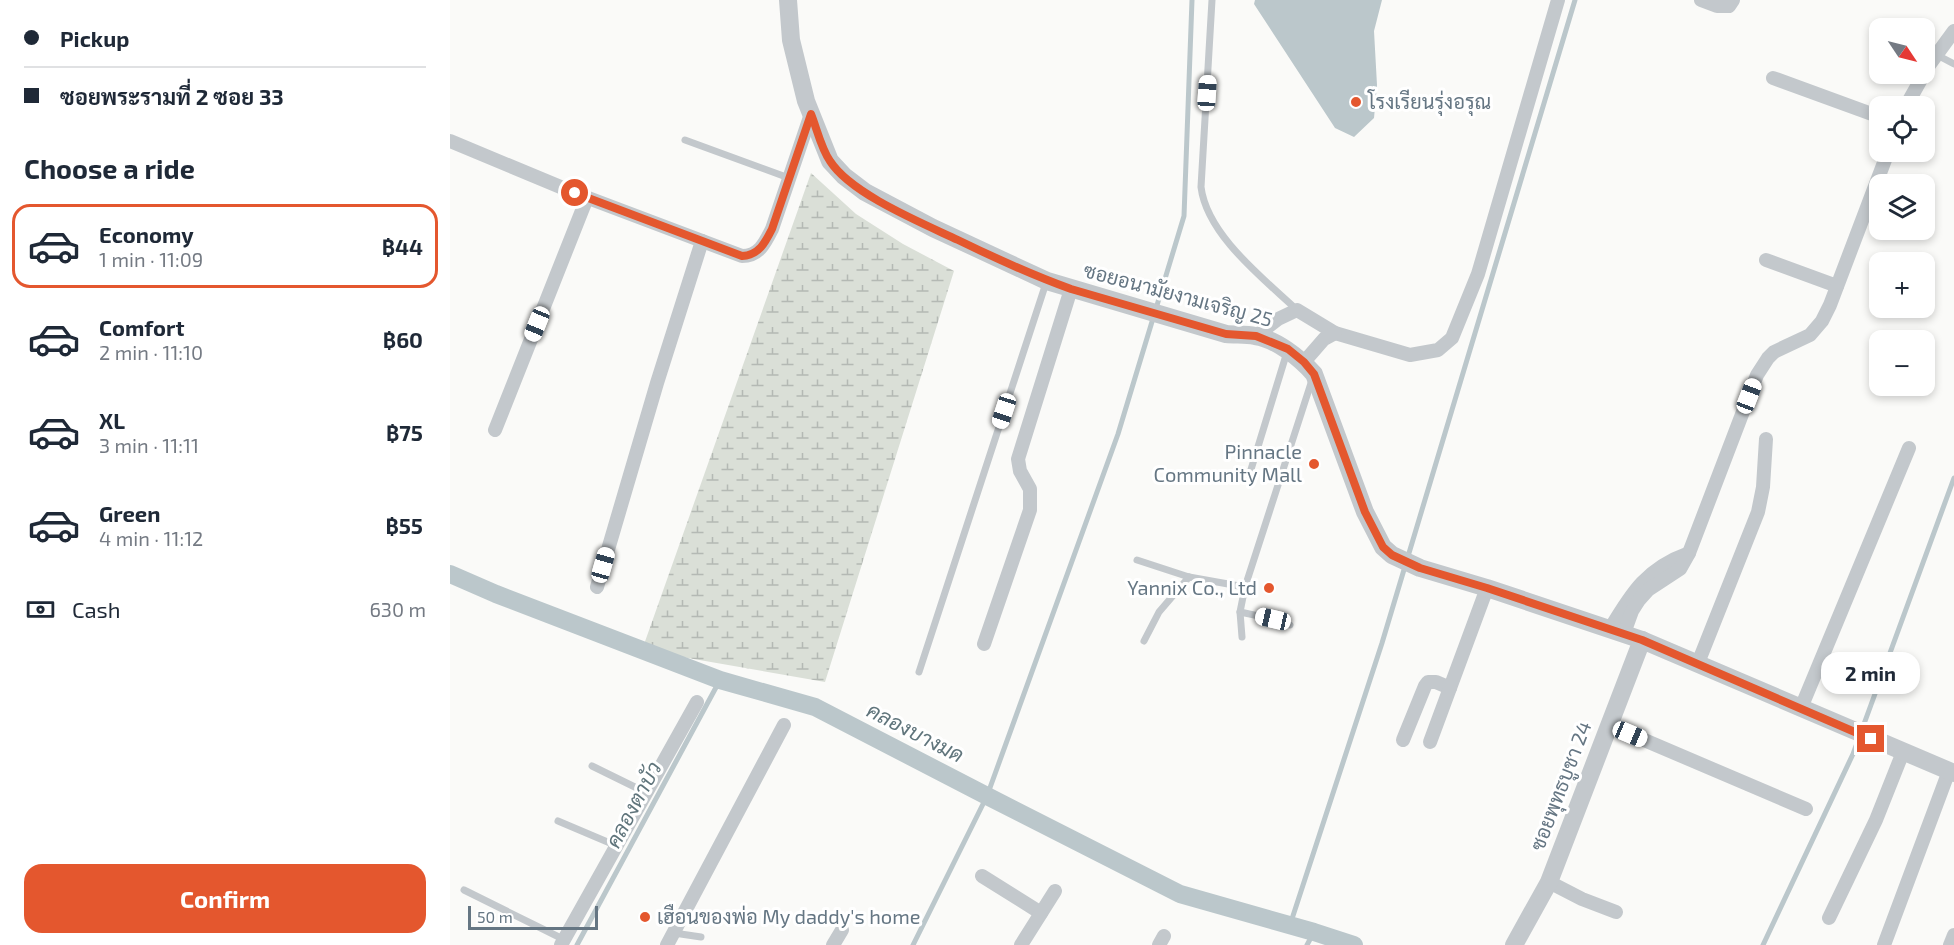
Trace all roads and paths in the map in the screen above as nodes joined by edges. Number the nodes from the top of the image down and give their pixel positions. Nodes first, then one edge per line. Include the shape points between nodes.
1 (788, 0) edge
2 (1212, 0) edge
3 (1558, 0) edge
4 (1701, 0) edge
5 (1733, 0) edge
6 (1954, 31) edge
7 (1937, 55) junction
8 (1935, 58) edge
9 (1954, 64) edge
10 (1773, 78) dead end
11 (1869, 113) edge
12 (811, 114) junction
13 (685, 140) dead end
14 (450, 141) edge
15 (1884, 162) edge
16 (789, 178) junction
17 (587, 198) junction
18 (702, 241) junction
19 (1766, 260) dead end
20 (1047, 280) junction
21 (1837, 286) junction
22 (1071, 289) junction
23 (1297, 310) junction
24 (1335, 333) junction
25 (1256, 336) junction
26 (1288, 349) junction
27 (1309, 368) junction
28 (495, 430) dead end
29 (1766, 439) dead end
30 (1909, 448) dead end
31 (1250, 476) dead end
32 (1137, 561) dead end
33 (1189, 577) junction
34 (1245, 587) junction
35 (597, 588) dead end
36 (1487, 588) junction
37 (1240, 612) junction
38 (1290, 625) dead end
39 (1617, 631) junction
40 (1242, 637) dead end
41 (1642, 640) junction
42 (1144, 641) dead end
43 (984, 644) dead end
44 (1698, 663) junction
45 (919, 672) dead end
46 (1450, 688) junction
47 (697, 702) dead end
48 (1801, 708) junction
49 (784, 725) dead end
50 (1609, 725) junction
51 (1403, 740) dead end
52 (1431, 742) dead end
53 (1903, 752) junction
54 (592, 766) dead end
55 (1952, 772) edge
56 (647, 793) junction
57 (1806, 809) dead end
58 (558, 821) dead end
59 (617, 846) junction
60 (982, 876) dead end
61 (1549, 882) junction
62 (464, 890) dead end
63 (1055, 891) dead end
64 (1616, 912) dead end
65 (1041, 913) junction
66 (1829, 918) dead end
67 (842, 930) dead end
68 (1954, 935) edge
69 (701, 937) dead end
70 (1518, 938) edge
71 (671, 939) edge
72 (563, 942) edge
73 (832, 945) edge
74 (1021, 945) edge
75 (1884, 945) edge
76 (1950, 945) edge

1 - 12 street, ซอยอนามัยงามเจริญ 25 via 792,40
2 - 23 lane via 1203,200 1226,239
3 - 24 street via 1478,274 1452,338 1438,350 1410,355
4 - 5 street via 1729,6
6 - 7 street
7 - 8 street
7 - 9 lane
10 - 11 street
12 - 16 street
12 - 20 street, ซอยอนามัยงามเจริญ 25 via 830,161 864,192
13 - 16 lane
14 - 17 street
15 - 21 street
16 - 18 street via 772,229 757,252 742,256
17 - 18 street
17 - 28 street
18 - 35 street
19 - 21 street
20 - 22 street, ซอยอนามัยงามเจริญ 25
20 - 45 lane
21 - 39 street via 1822,321 1810,335 1767,358 1689,553 1680,569 1648,590
22 - 25 street, ซอยอนามัยงามเจริญ 25 via 1226,334
22 - 43 street via 1018,459 1030,489 1030,510
23 - 24 street
23 - 25 street
24 - 27 street via 1324,339
25 - 26 street, ซอยอนามัยงามเจริญ 25
26 - 27 street, ซอยอนามัยงามเจริญ 25
26 - 31 lane
27 - 34 lane
27 - 36 street via 1365,512 1383,547 1420,568
29 - 44 street via 1758,512
30 - 48 street
32 - 33 lane
33 - 34 lane
33 - 42 lane via 1159,612
34 - 37 lane
36 - 39 street
36 - 46 street
37 - 38 lane
37 - 40 lane
39 - 41 street
41 - 44 street
41 - 50 street, ซอยพุทธบูชา 24
44 - 48 street
46 - 51 street via 1428,682
46 - 52 street
47 - 56 street
48 - 53 street
49 - 71 street
50 - 57 street
50 - 61 street, ซอยพุทธบูชา 24
53 - 55 street
53 - 66 street via 1876,820
54 - 56 lane
55 - 75 street
56 - 59 street
58 - 59 lane
59 - 72 street
60 - 65 street
61 - 64 street
61 - 70 street, ซอยพุทธบูชา 24
62 - 72 lane
63 - 65 street
65 - 74 street
67 - 73 street
68 - 76 street
69 - 71 lane

